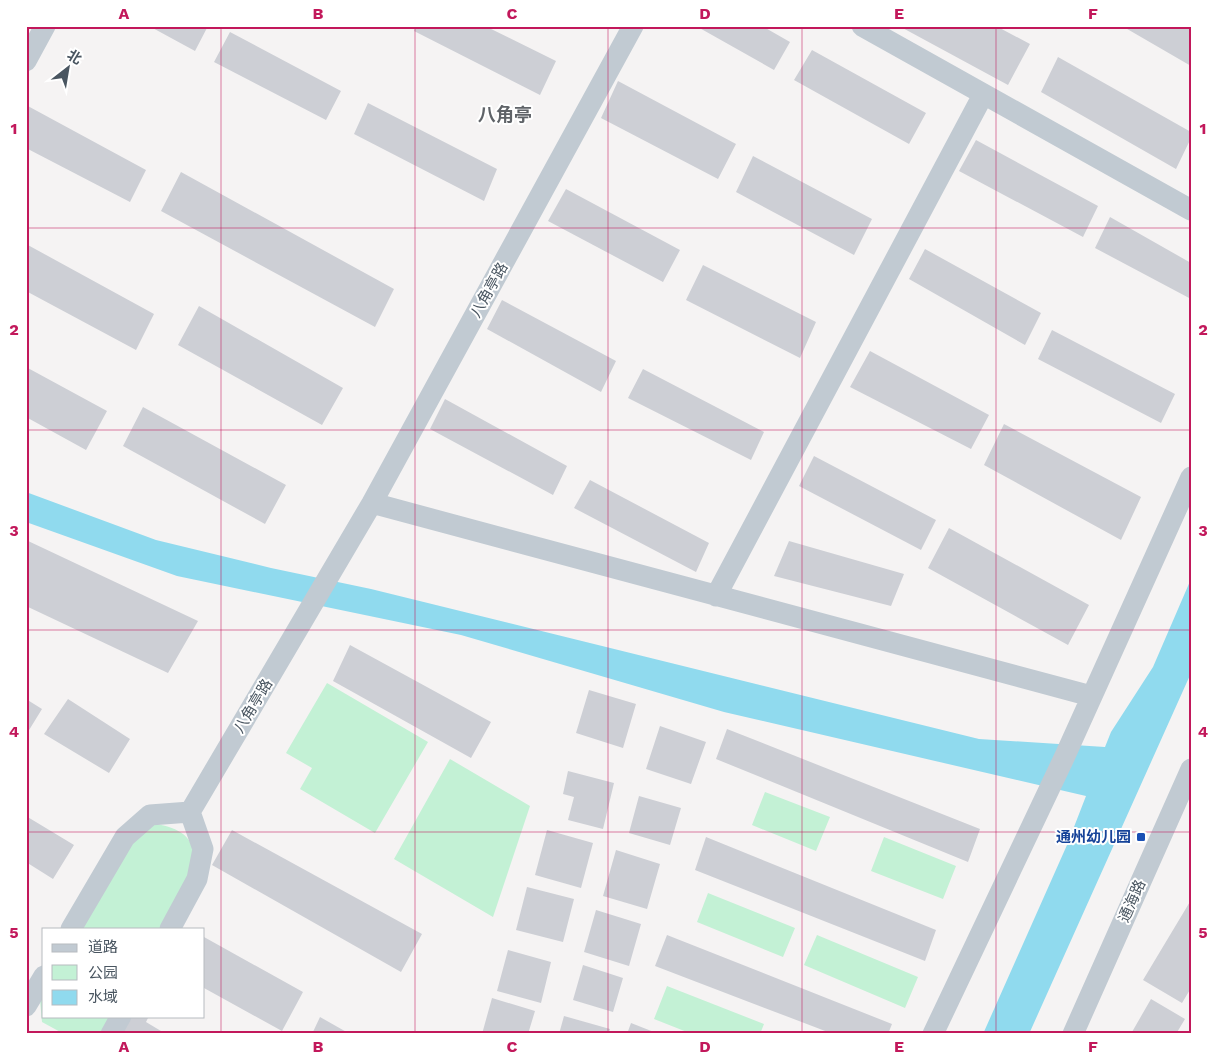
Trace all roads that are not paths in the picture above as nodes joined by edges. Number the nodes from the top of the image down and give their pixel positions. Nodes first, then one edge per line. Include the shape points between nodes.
1 (44, 26) edge
2 (633, 26) edge
3 (862, 26) edge
4 (26, 61) edge
5 (983, 95) junction
6 (1191, 210) edge
7 (1191, 477) edge
8 (372, 503) junction
9 (716, 596) junction
10 (1091, 696) junction
11 (1191, 769) edge
12 (190, 812) junction
13 (72, 928) edge
14 (171, 928) edge
15 (42, 979) edge
16 (26, 1006) edge
17 (120, 1018) edge
18 (111, 1034) edge
19 (933, 1034) edge
20 (1073, 1034) edge

1 - 4 street
2 - 8 street, 八角亭路
3 - 5 street
5 - 6 street
5 - 9 street
7 - 10 street
8 - 9 street
8 - 12 street, 八角亭路
9 - 10 street
10 - 19 street
11 - 20 street, 通海路
12 - 13 street via 150,815 125,838
12 - 14 street via 203,849 197,879
15 - 16 street
17 - 18 street

